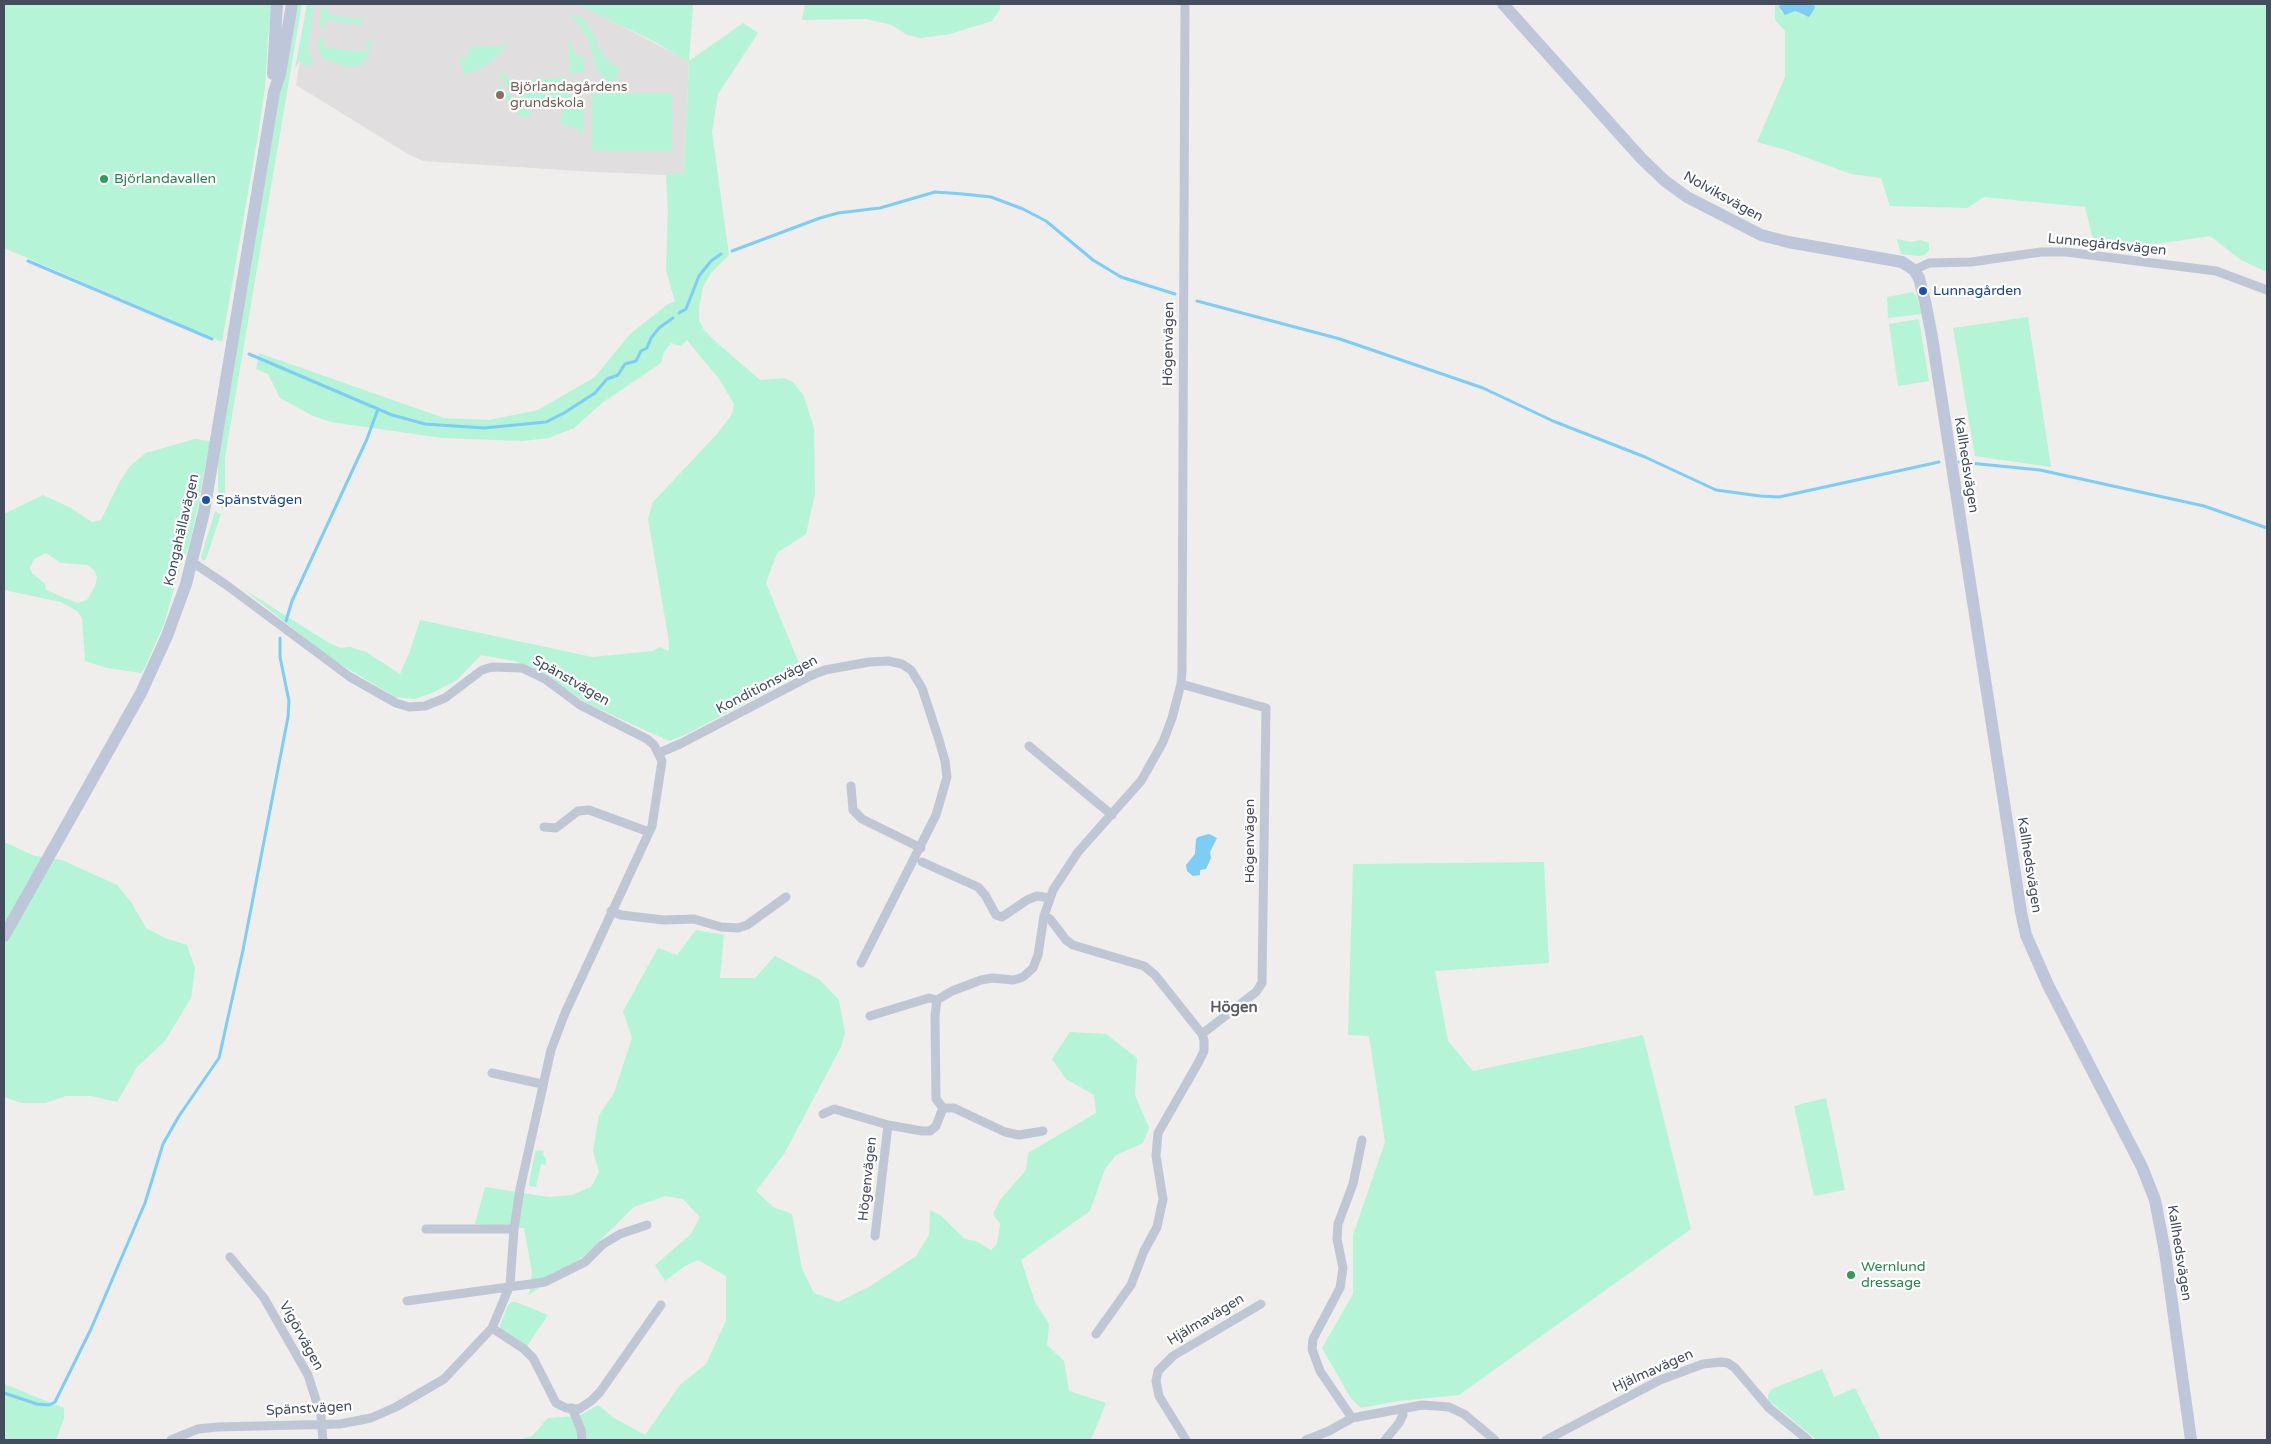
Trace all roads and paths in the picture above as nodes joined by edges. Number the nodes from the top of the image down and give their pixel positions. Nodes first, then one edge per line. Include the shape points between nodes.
1 (277, 4) edge
2 (292, 4) edge
3 (1185, 4) edge
4 (1503, 4) edge
5 (274, 92) junction
6 (1914, 270) junction
7 (2267, 290) edge
8 (192, 562) junction
9 (1181, 684) junction
10 (1029, 746) dead end
11 (659, 753) junction
12 (851, 786) dead end
13 (1112, 815) junction
14 (544, 827) dead end
15 (649, 832) junction
16 (920, 848) junction
17 (922, 862) dead end
18 (786, 897) dead end
19 (1050, 898) junction
20 (611, 912) junction
21 (1044, 916) junction
22 (4, 936) edge
23 (861, 963) dead end
24 (938, 1000) junction
25 (870, 1016) dead end
26 (1202, 1034) junction
27 (492, 1073) dead end
28 (542, 1084) junction
29 (943, 1108) junction
30 (823, 1114) dead end
31 (888, 1125) junction
32 (1043, 1131) dead end
33 (1362, 1140) dead end
34 (647, 1225) dead end
35 (426, 1229) dead end
36 (514, 1229) junction
37 (875, 1236) dead end
38 (230, 1257) dead end
39 (510, 1285) junction
40 (407, 1302) dead end
41 (1261, 1304) dead end
42 (662, 1305) dead end
43 (492, 1328) junction
44 (1096, 1334) dead end
45 (572, 1408) junction
46 (1402, 1410) junction
47 (1352, 1418) junction
48 (322, 1425) junction
49 (171, 1440) edge
50 (323, 1440) edge
51 (582, 1440) edge
52 (1186, 1440) edge
53 (1306, 1440) edge
54 (1385, 1440) edge
55 (1495, 1440) edge
56 (1546, 1440) edge
57 (1808, 1440) edge
58 (2191, 1440) edge

1 - 5 street, Kongahällavägen
2 - 5 street, Kongahällavägen
3 - 9 street, Högenvägen
4 - 6 street, Nolviksvägen via 1641,158 1687,197 1773,239 1902,262
5 - 8 street, Kongahällavägen via 216,446
6 - 7 street, Lunnegårdsvägen via 1929,263 2066,252 2216,271
6 - 58 street, Kallhedsvägen via 1928,313 2020,912 2026,935 2048,985 2142,1168 2155,1200
8 - 11 street, Spänstvägen via 350,677 396,703 409,707 425,706 446,698 482,670 522,668 545,679 580,705 647,739
8 - 22 street, Kongahällavägen via 173,623 141,693
9 - 13 street, Högenvägen via 1163,742 1142,781
9 - 26 street, Högenvägen via 1266,708 1262,983 1256,992
10 - 13 street
11 - 15 street, Spänstvägen via 662,761
11 - 16 street, Konditionsvägen via 810,676 869,662 902,664 920,683 947,777 936,815
12 - 16 street via 853,810 862,819
13 - 19 street, Högenvägen via 1078,852
14 - 15 street via 556,828 578,811 589,810
15 - 20 street, Spänstvägen
16 - 23 street, Konditionsvägen
17 - 19 street via 978,887 1000,916 1037,896
18 - 20 street via 738,928 694,919 664,920
19 - 21 street, Högenvägen
20 - 28 street, Spänstvägen via 565,1013
21 - 24 street, Högenvägen via 1038,954 1033,968 1024,977 979,981 952,990
21 - 26 street via 1073,945 1144,966 1156,974
24 - 25 street, Högenvägen via 929,998
24 - 29 street via 935,1016 936,1099
26 - 44 street via 1204,1050 1158,1132 1156,1156 1163,1198 1156,1227 1131,1285
27 - 28 street
28 - 36 street, Spänstvägen
29 - 31 street, Högenvägen via 936,1126 930,1131
29 - 32 street via 954,1108 1005,1132 1019,1135
30 - 31 street, Högenvägen via 834,1109
31 - 37 street, Högenvägen
33 - 47 street via 1353,1184 1338,1224 1337,1239 1343,1268 1340,1288 1316,1334 1312,1349 1320,1371
34 - 39 street via 620,1234 602,1245 585,1262 563,1274 530,1285
35 - 36 street
36 - 39 street, Spänstvägen
38 - 48 street, Vigörvägen via 264,1298 299,1358 316,1394
39 - 40 street
39 - 43 street, Spänstvägen
41 - 52 street, Hjälmavägen via 1173,1356 1158,1371 1156,1381 1160,1396
42 - 45 street via 600,1392 579,1409
43 - 45 street via 533,1358 556,1403
43 - 48 street, Spänstvägen via 444,1379 426,1391 371,1418
45 - 51 street
46 - 47 street
46 - 54 street via 1404,1415
46 - 55 street via 1422,1405 1449,1407 1464,1414
47 - 53 street
48 - 49 street, Spänstvägen via 217,1427 198,1429
48 - 50 street, Vigörvägen
56 - 57 street, Hjälmavägen via 1660,1380 1703,1364 1721,1362 1735,1368 1769,1408

